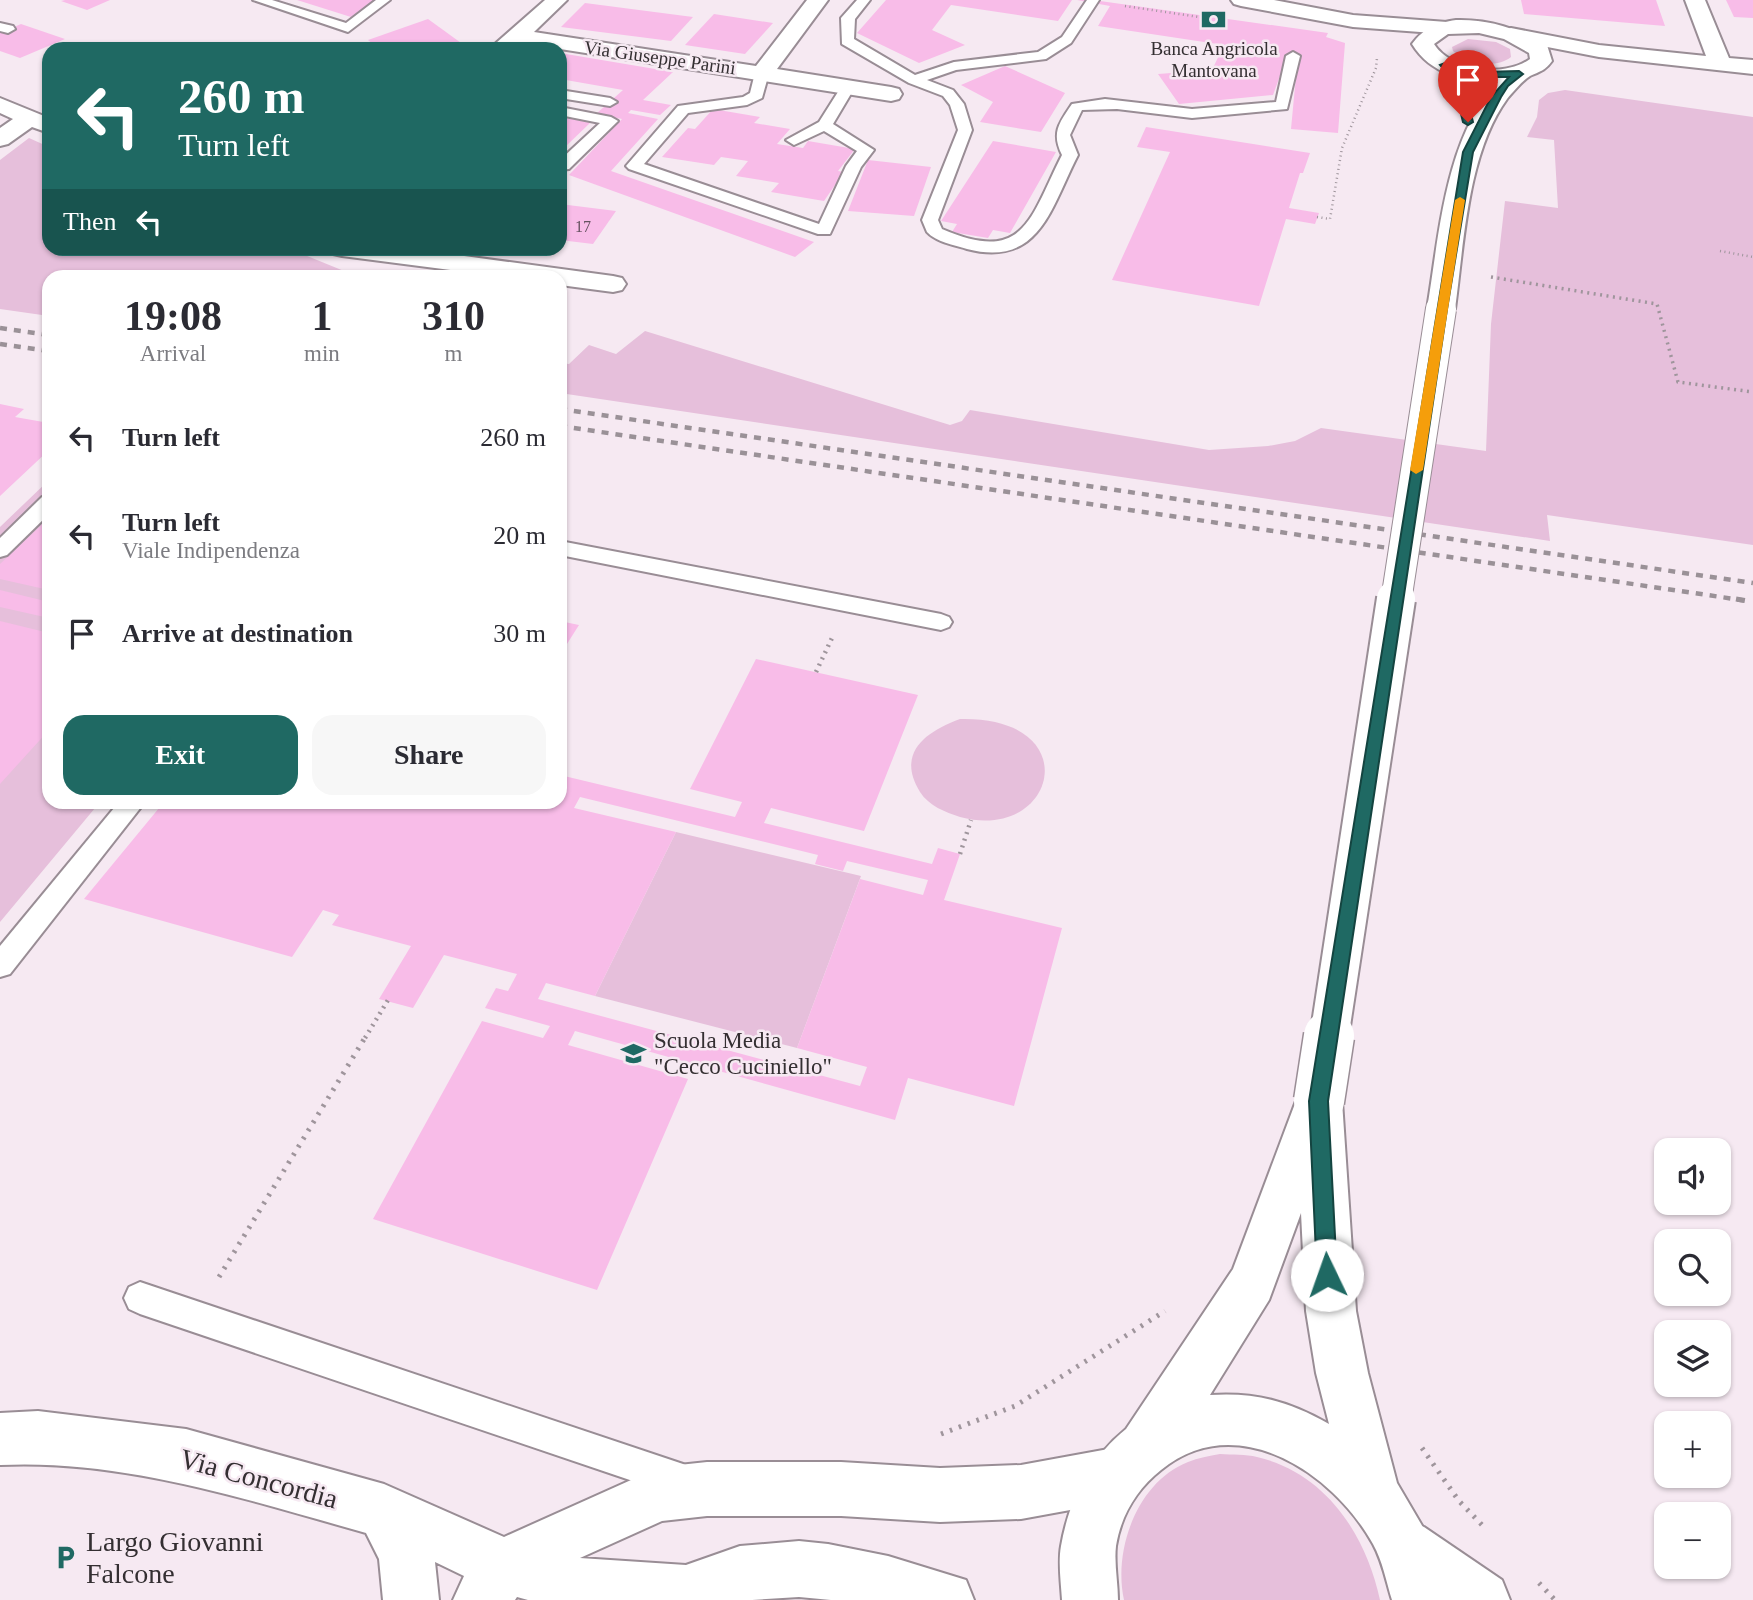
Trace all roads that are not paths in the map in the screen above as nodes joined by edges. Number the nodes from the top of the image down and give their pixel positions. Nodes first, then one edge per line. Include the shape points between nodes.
1 (259, 0) edge
2 (384, 0) edge
3 (557, 0) edge
4 (818, 0) edge
5 (864, 0) edge
6 (1093, 0) edge
7 (1241, 0) edge
8 (1695, 0) edge
9 (1353, 21) junction
10 (1447, 28) junction
11 (1511, 34) junction
12 (511, 42) edge
13 (567, 50) edge
14 (1599, 51) junction
15 (1293, 56) dead end
16 (1720, 63) junction
17 (1445, 65) junction
18 (1753, 67) edge
19 (1524, 72) junction
20 (762, 73) junction
21 (914, 80) junction
22 (848, 87) junction
23 (891, 94) dead end
24 (567, 95) edge
25 (610, 102) dead end
26 (0, 105) edge
27 (567, 112) edge
28 (39, 122) edge
29 (825, 125) junction
30 (0, 139) edge
31 (794, 140) dead end
32 (1472, 142) junction
33 (567, 163) edge
34 (402, 256) edge
35 (507, 270) edge
36 (567, 278) edge
37 (613, 284) dead end
38 (42, 509) edge
39 (567, 549) edge
40 (0, 550) edge
41 (941, 622) dead end
42 (126, 809) edge
43 (0, 965) edge
44 (1319, 1101) junction
45 (140, 1298) dead end
46 (0, 1439) edge
47 (1131, 1458) junction
48 (707, 1489) junction
49 (1374, 1497) junction
50 (384, 1511) junction
51 (1404, 1547) junction
52 (493, 1583) edge
53 (681, 1597) edge
54 (411, 1600) edge
55 (946, 1600) edge
56 (1090, 1600) edge
57 (1420, 1600) edge
58 (1482, 1600) edge

1 - 2 lane via 348,28
3 - 12 street
4 - 20 street, Via Giuseppe Parini
5 - 21 lane via 848,18 847,41
6 - 21 lane via 1068,42 1054,51 954,66
7 - 9 street
8 - 16 street
9 - 10 street
9 - 17 street
10 - 11 street via 1479,27
10 - 11 street via 1482,9
10 - 17 street via 1426,37 1423,44 1432,59
11 - 14 street
11 - 19 street via 1533,44 1542,56 1537,67
13 - 20 street, Via Giuseppe Parini
14 - 16 street
14 - 19 street
15 - 21 lane via 1282,106 1178,113 1134,104 1077,107 1061,132 1070,155 1042,211 1030,233 1006,247 965,244 935,232 930,220 965,130 957,104 948,93
16 - 18 street
17 - 19 street via 1481,75
17 - 32 street via 1458,79
19 - 32 street via 1505,85
20 - 22 street, Via Giuseppe Parini
20 - 29 lane via 757,95 747,101 683,109 634,166 824,231 866,150
22 - 23 street, Via Giuseppe Parini
22 - 29 lane
24 - 25 lane
26 - 28 street
27 - 33 lane via 611,121
28 - 30 street
29 - 31 lane
32 - 44 street, bridge via 1441,309
34 - 35 street
36 - 37 street
38 - 40 lane
39 - 41 lane
42 - 43 lane
44 - 47 street via 1252,1283
44 - 49 street via 1331,1311
45 - 48 lane
46 - 50 street, Via Concordia via 38,1437 186,1456
47 - 48 street via 1007,1493
47 - 49 street via 1191,1422 1238,1418 1287,1430 1334,1457
47 - 56 street via 1093,1522 1086,1578
48 - 52 street via 660,1494 575,1531
49 - 51 street
50 - 52 street, Via Concordia
50 - 54 street via 406,1556
51 - 57 street
51 - 58 street
52 - 53 street, Via Concordia
53 - 55 street via 736,1573 804,1568 881,1581

